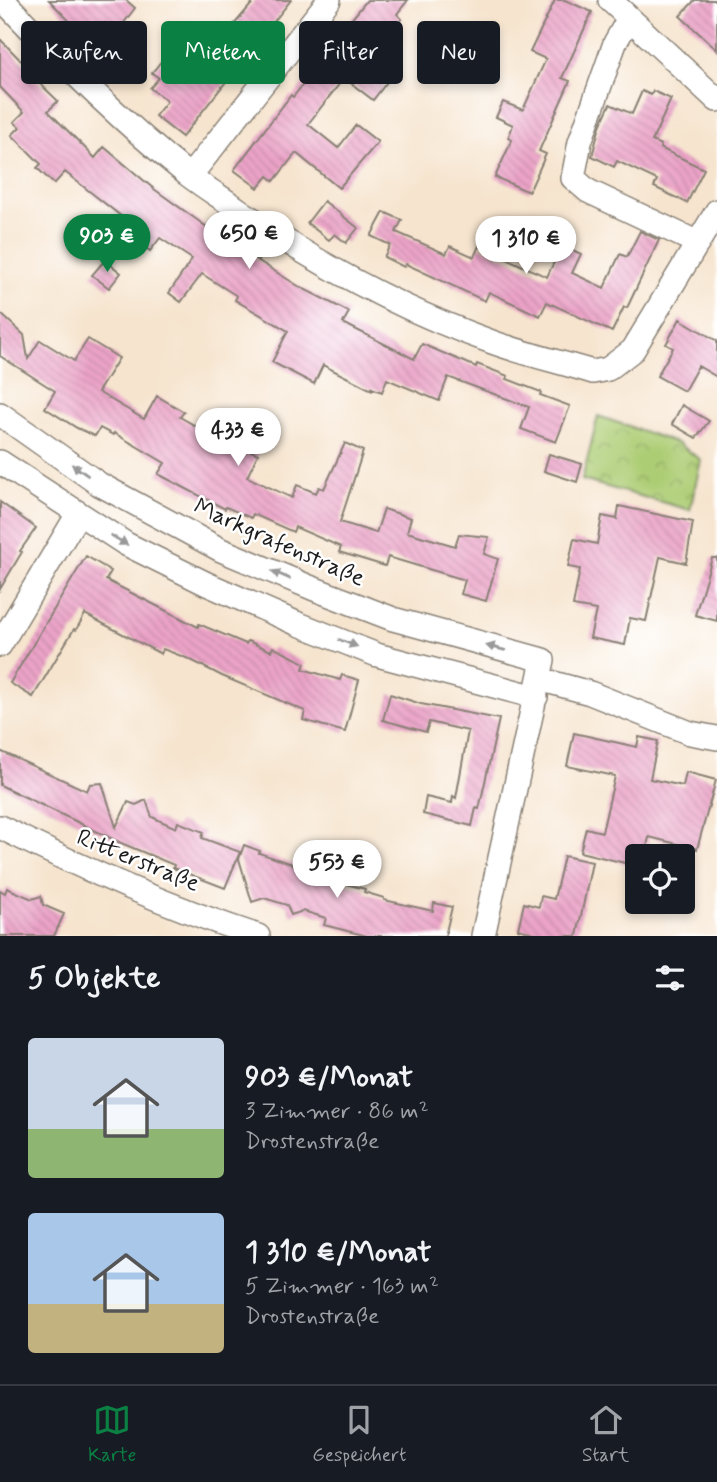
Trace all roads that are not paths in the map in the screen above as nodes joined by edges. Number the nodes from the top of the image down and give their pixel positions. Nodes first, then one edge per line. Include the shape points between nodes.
1 (3, 0) edge
2 (329, 0) edge
3 (610, 0) edge
4 (629, 18) junction
5 (717, 100) edge
6 (190, 176) junction
7 (717, 211) edge
8 (698, 243) junction
9 (0, 414) edge
10 (0, 463) edge
11 (78, 514) junction
12 (0, 645) edge
13 (538, 688) junction
14 (717, 738) edge
15 (0, 827) edge
16 (258, 936) edge
17 (483, 936) edge

1 - 6 street via 99,98
2 - 6 street
3 - 4 street
4 - 5 street
4 - 8 street via 615,43 580,142 573,178 589,191
6 - 8 street via 276,236 366,287 492,342 593,372 608,369 633,350
7 - 8 street
13 -> 9 street, Markgrafenstraße via 543,660 393,619 221,550 99,484
10 - 11 street
11 - 12 street
11 -> 13 street via 207,584 377,654
13 - 14 street via 590,693 690,733
13 - 17 street
15 - 16 street, Ritterstraße via 132,889

